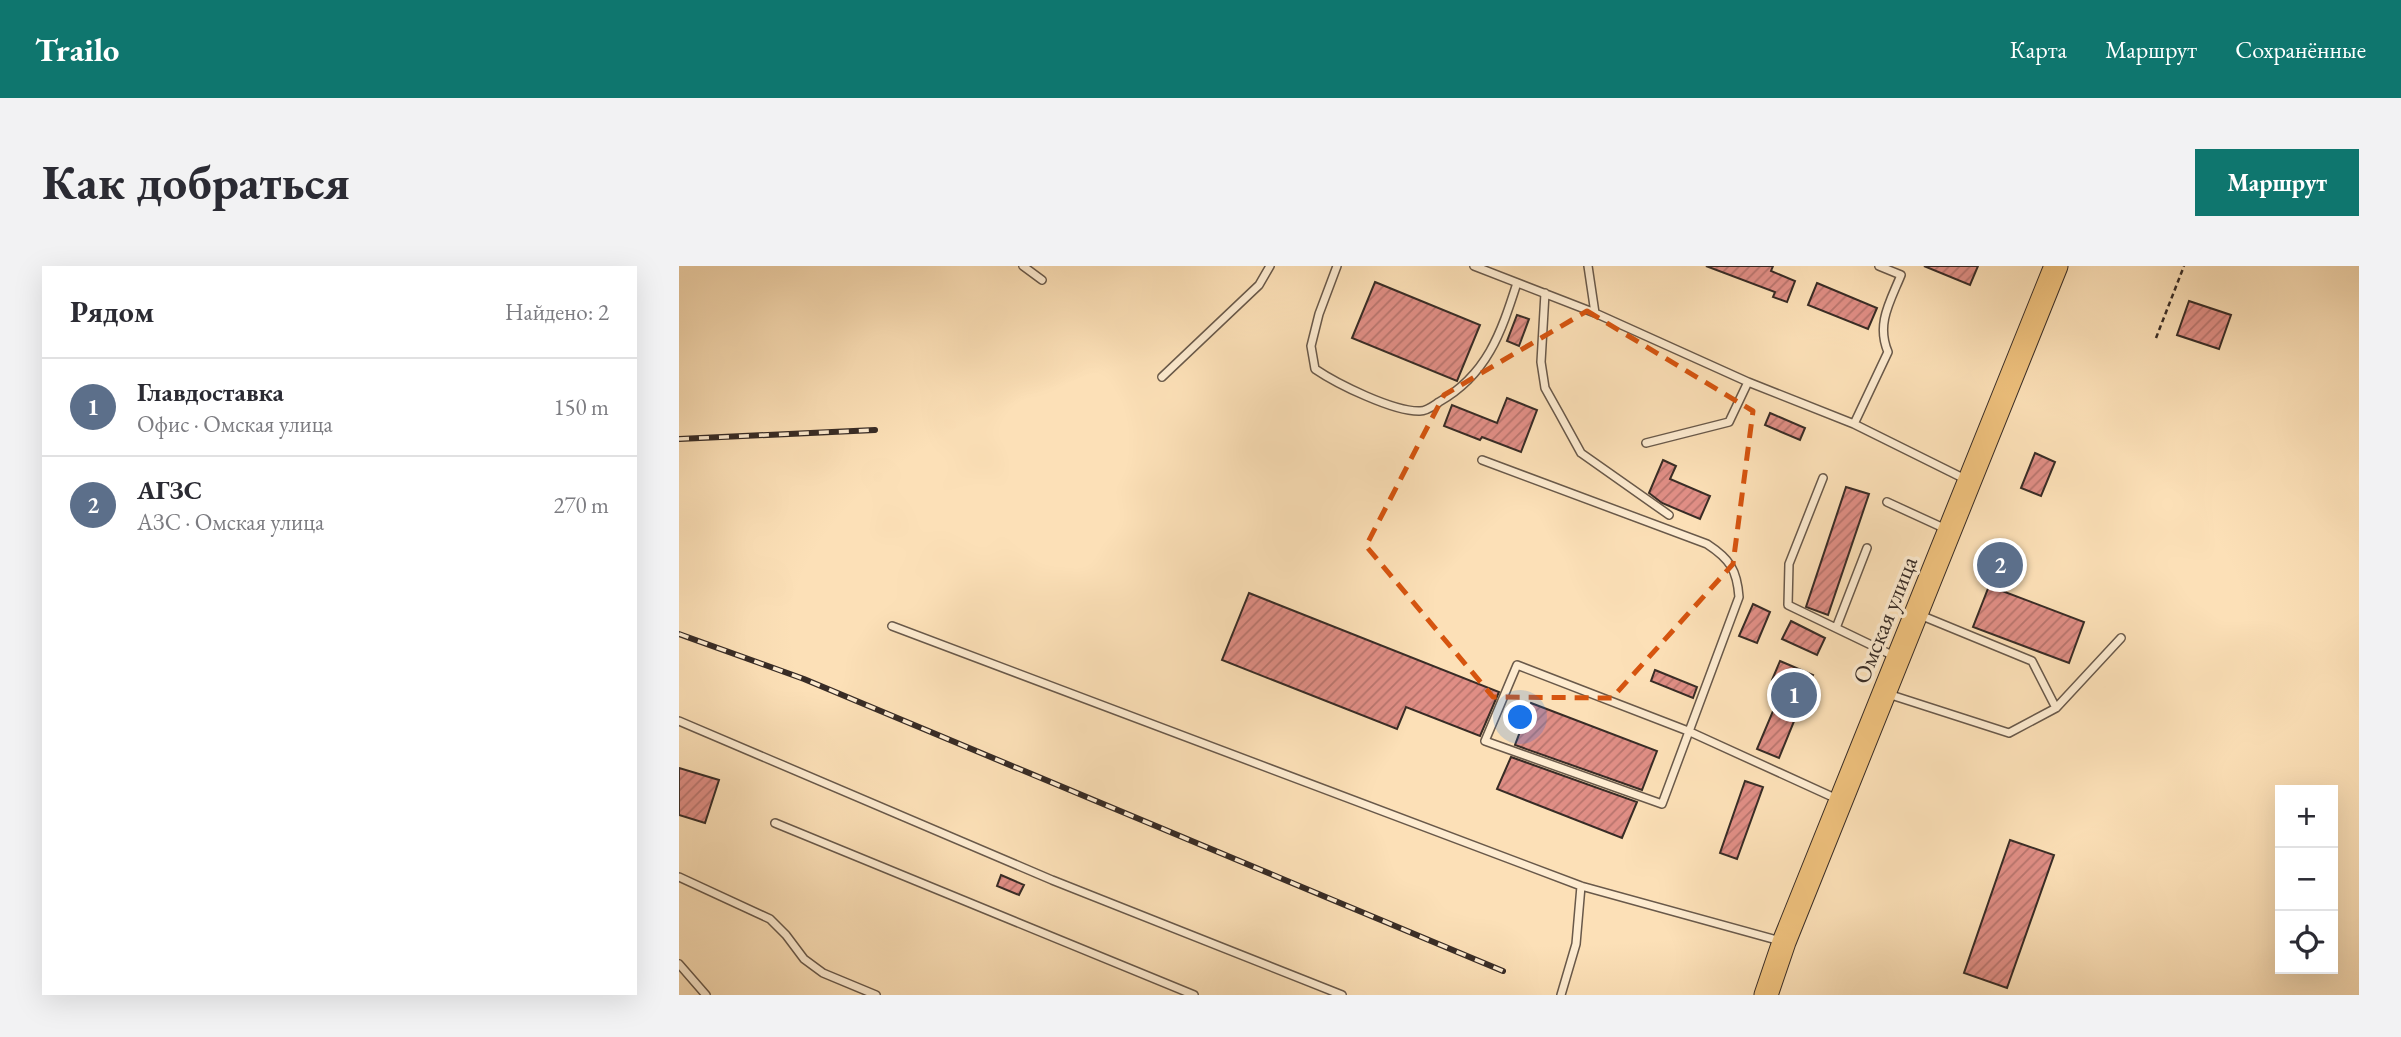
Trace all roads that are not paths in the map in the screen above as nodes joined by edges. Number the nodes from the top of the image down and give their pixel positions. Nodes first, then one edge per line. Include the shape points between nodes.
1 (1023, 266) edge
2 (1270, 266) edge
3 (1337, 266) edge
4 (1474, 266) edge
5 (1588, 266) edge
6 (1879, 266) edge
7 (2056, 266) edge
8 (1042, 280) dead end
9 (1517, 283) junction
10 (1545, 293) junction
11 (1595, 313) junction
12 (1162, 377) dead end
13 (1748, 382) junction
14 (1854, 424) junction
15 (1646, 443) dead end
16 (1482, 460) dead end
17 (1823, 478) dead end
18 (1968, 481) junction
19 (1887, 502) dead end
20 (1669, 515) dead end
21 (1948, 531) junction
22 (1867, 548) dead end
23 (1916, 613) junction
24 (892, 626) dead end
25 (1836, 628) junction
26 (2120, 638) dead end
27 (1898, 657) junction
28 (1884, 692) junction
29 (2056, 708) junction
30 (679, 721) edge
31 (1688, 730) junction
32 (1840, 801) junction
33 (775, 823) dead end
34 (679, 877) edge
35 (1581, 886) junction
36 (1784, 942) junction
37 (679, 964) edge
38 (706, 995) edge
39 (876, 995) edge
40 (1194, 995) edge
41 (1342, 995) edge
42 (1561, 995) edge
43 (1766, 995) edge

1 - 8 lane
2 - 12 lane via 1259,285
3 - 9 lane via 1311,346 1315,369 1401,410 1423,412 1469,382 1487,360
4 - 9 lane
5 - 11 lane
6 - 14 lane via 1901,275 1882,328 1888,352
7 - 18 main road, Омская улица
9 - 10 lane
10 - 11 lane
10 - 20 lane via 1541,362 1545,388 1554,405 1581,453
11 - 13 lane
13 - 14 lane
13 - 15 lane via 1730,422
14 - 18 lane
16 - 31 lane via 1707,544 1730,563 1738,578 1739,597
17 - 25 lane via 1789,564 1788,606
18 - 21 main road, Омская улица
19 - 21 lane
21 - 23 main road, Омская улица
22 - 25 lane
23 - 27 main road, Омская улица
23 - 29 lane via 2032,661
24 - 35 lane
25 - 27 lane
26 - 29 lane
27 - 28 main road, Омская улица
28 - 29 lane via 2009,733
28 - 32 main road, Омская улица
30 - 41 lane via 1052,880
31 - 31 lane via 1517,665 1485,741 1662,804
31 - 32 lane
32 - 36 main road, Омская улица
33 - 40 lane
34 - 39 lane via 770,919 804,959 823,973
35 - 36 lane
35 - 42 lane via 1576,944
36 - 43 main road, Омская улица
37 - 38 lane

